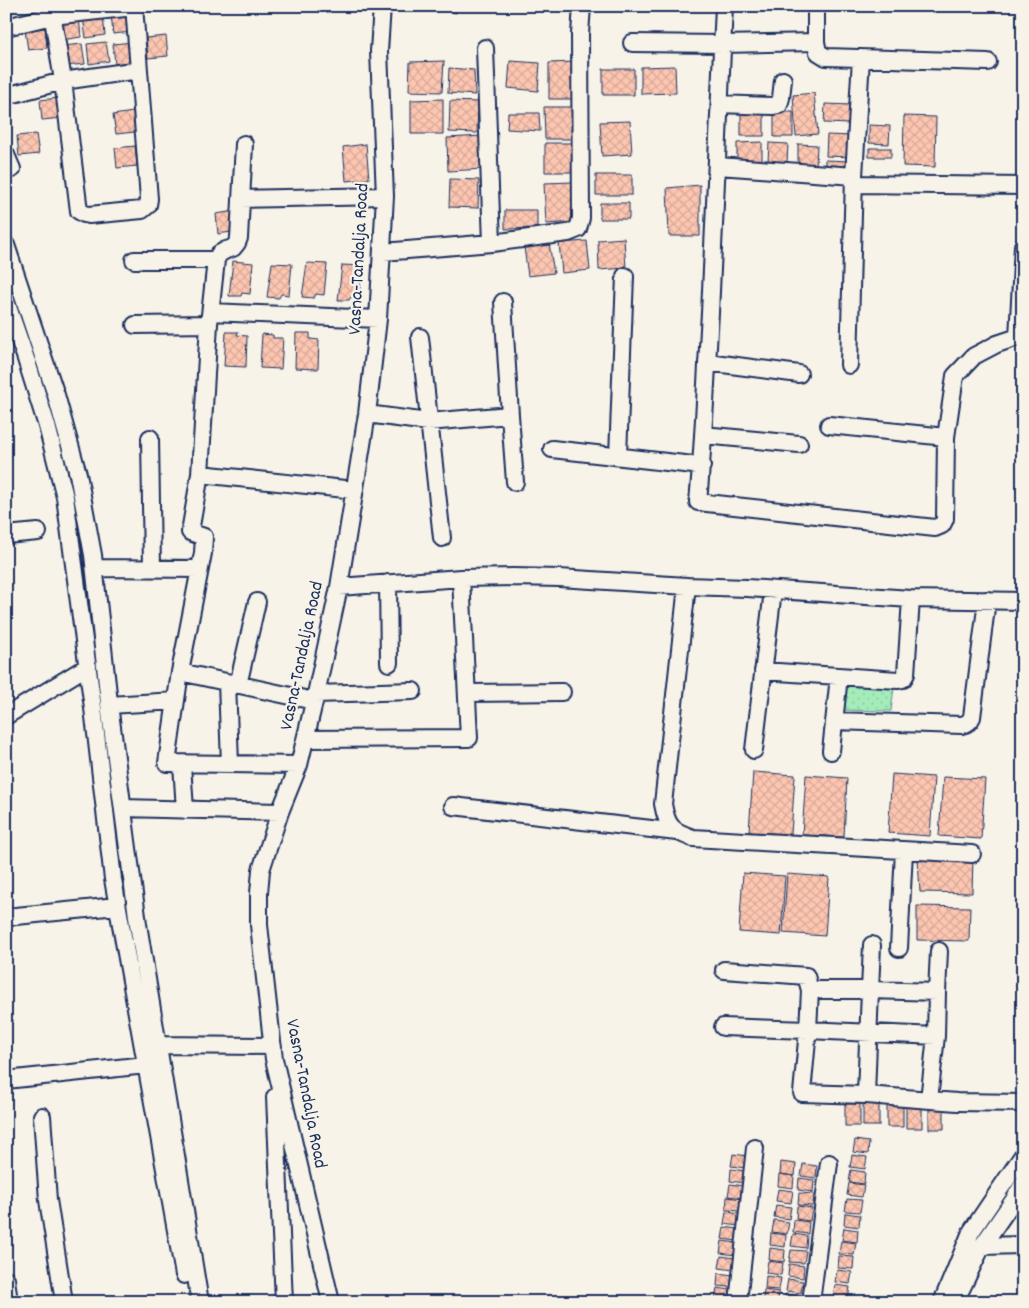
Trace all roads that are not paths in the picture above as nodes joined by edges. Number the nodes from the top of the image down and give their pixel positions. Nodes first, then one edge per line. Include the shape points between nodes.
1 (382, 6) edge
2 (582, 6) edge
3 (724, 6) edge
4 (816, 6) edge
5 (134, 7) edge
6 (52, 11) edge
7 (6, 27) edge
8 (816, 42) junction
9 (632, 43) dead end
10 (723, 44) junction
11 (485, 48) dead end
12 (861, 58) junction
13 (988, 62) dead end
14 (139, 70) junction
15 (783, 80) dead end
16 (63, 81) junction
17 (6, 96) edge
18 (720, 104) junction
19 (244, 144) dead end
20 (718, 166) junction
21 (854, 180) junction
22 (1023, 186) edge
23 (385, 196) junction
24 (241, 199) junction
25 (492, 243) junction
26 (6, 245) edge
27 (1023, 246) edge
28 (382, 252) junction
29 (134, 260) dead end
30 (216, 260) junction
31 (625, 276) dead end
32 (6, 301) edge
33 (503, 302) dead end
34 (210, 318) junction
35 (378, 319) junction
36 (135, 325) dead end
37 (420, 337) dead end
38 (1020, 337) edge
39 (707, 362) junction
40 (849, 365) dead end
41 (799, 374) dead end
42 (367, 414) junction
43 (510, 415) junction
44 (428, 422) junction
45 (829, 425) dead end
46 (703, 435) junction
47 (946, 436) junction
48 (150, 438) dead end
49 (799, 444) dead end
50 (552, 449) dead end
51 (618, 456) junction
52 (702, 466) junction
53 (200, 474) junction
54 (515, 482) dead end
55 (354, 490) junction
56 (38, 532) dead end
57 (6, 535) edge
58 (442, 538) dead end
59 (95, 568) junction
60 (152, 568) junction
61 (200, 569) junction
62 (461, 578) junction
63 (388, 583) junction
64 (687, 586) junction
65 (339, 587) junction
66 (773, 590) junction
67 (911, 599) junction
68 (987, 600) junction
69 (1023, 600) edge
70 (257, 602) dead end
71 (389, 663) dead end
72 (88, 666) junction
73 (763, 671) junction
74 (180, 672) junction
75 (839, 676) junction
76 (233, 684) junction
77 (413, 691) dead end
78 (467, 692) junction
79 (562, 692) dead end
80 (315, 698) junction
81 (176, 700) junction
82 (109, 705) junction
83 (6, 716) edge
84 (834, 721) junction
85 (305, 739) junction
86 (754, 750) dead end
87 (831, 751) dead end
88 (182, 764) junction
89 (230, 764) junction
90 (299, 765) junction
91 (453, 806) dead end
92 (123, 808) junction
93 (185, 810) junction
94 (280, 812) junction
95 (677, 832) junction
96 (904, 851) junction
97 (972, 854) dead end
98 (118, 906) junction
99 (6, 917) edge
100 (872, 946) dead end
101 (899, 948) dead end
102 (939, 951) dead end
103 (724, 970) dead end
104 (810, 990) junction
105 (870, 990) junction
106 (937, 992) junction
107 (723, 1027) dead end
108 (808, 1030) junction
109 (870, 1033) junction
110 (936, 1036) junction
111 (158, 1045) junction
112 (273, 1053) junction
113 (146, 1066) junction
114 (6, 1080) edge
115 (866, 1095) junction
116 (929, 1100) junction
117 (1023, 1103) edge
118 (42, 1116) dead end
119 (756, 1148) dead end
120 (1023, 1154) edge
121 (829, 1163) dead end
122 (1023, 1184) edge
123 (1023, 1245) edge
124 (982, 1246) junction
125 (6, 1279) edge
126 (9, 1302) edge
127 (64, 1302) edge
128 (189, 1302) edge
129 (200, 1302) edge
130 (284, 1302) edge
131 (331, 1302) edge
132 (738, 1302) edge
133 (811, 1302) edge
134 (942, 1302) edge
135 (955, 1302) edge

1 - 23 street, Vasna-Tandalja Road via 380,50
2 - 25 street via 581,218 578,229
3 - 10 street
4 - 8 street
5 - 6 street
5 - 14 street
6 - 7 street
6 - 16 street
8 - 10 street
8 - 12 street via 818,52 826,57
9 - 10 street
10 - 18 street
11 - 25 street
12 - 13 street
12 - 21 street
14 - 16 street
14 - 16 street via 149,199 142,210 89,215 79,211
15 - 18 street via 778,105
16 - 17 street
18 - 20 street
19 - 24 street
20 - 21 street
20 - 39 street
21 - 22 street
21 - 40 street
23 - 24 street
23 - 28 street, Vasna-Tandalja Road
24 - 30 street via 237,243 219,254
25 - 28 street
26 - 59 street via 61,412 78,474
27 - 38 street
28 - 35 street, Vasna-Tandalja Road
29 - 30 street
30 - 34 street
31 - 51 street
32 - 72 street via 44,418 65,497
33 - 43 street
34 - 35 street
34 - 36 street
34 - 53 street
35 - 42 street, Vasna-Tandalja Road
37 - 44 street
38 - 47 street via 974,356 955,376
39 - 41 street
39 - 46 street
42 - 44 street
42 - 55 street, Vasna-Tandalja Road
43 - 44 street
43 - 54 street
44 - 58 street
45 - 47 street
46 - 49 street
46 - 52 street
47 - 52 street via 945,519 935,528 698,502
48 - 60 street
50 - 51 street
51 - 52 street
53 - 55 street
53 - 61 street via 190,532 204,537
55 - 65 street, Vasna-Tandalja Road
56 - 57 street
59 - 60 street
59 - 82 street
60 - 61 street
61 - 74 street
62 - 63 street
62 - 64 street via 559,578
62 - 78 street
63 - 65 street
63 - 71 street
64 - 66 street
64 - 95 street via 663,804 668,822
65 - 80 street, Vasna-Tandalja Road
66 - 67 street
66 - 73 street
67 - 68 street
67 - 75 street via 903,679
68 - 69 street
68 - 84 street via 972,716 967,724
70 - 76 street
72 - 83 street
72 - 98 street
73 - 75 street
73 - 86 street
74 - 76 street
74 - 81 street
75 - 84 street
76 - 80 street
76 - 89 street
77 - 80 street
78 - 79 street
78 - 85 street via 469,738
80 - 85 street, Vasna-Tandalja Road
81 - 82 street
81 - 88 street via 167,763
82 - 92 street
84 - 87 street
85 - 90 street, Vasna-Tandalja Road
88 - 89 street
88 - 93 street
89 - 90 street
90 - 94 street, Vasna-Tandalja Road
91 - 95 street
92 - 93 street
92 - 111 street
93 - 94 street
94 - 112 street, Vasna-Tandalja Road via 261,870 259,893 259,925
95 - 96 street via 694,838
96 - 97 street
96 - 101 street
98 - 99 street
98 - 113 street
100 - 105 street
102 - 106 street
103 - 104 street via 806,976
104 - 105 street
104 - 108 street
105 - 106 street
105 - 109 street
106 - 110 street
107 - 108 street
108 - 109 street
108 - 115 street via 802,1092
109 - 110 street
109 - 115 street
110 - 116 street
111 - 112 street
111 - 129 street
112 - 130 street
112 - 131 street, Vasna-Tandalja Road
113 - 114 street
113 - 128 street
115 - 116 street
116 - 117 street
118 - 127 street via 48,1200
119 - 132 street
120 - 134 street via 971,1232
121 - 133 street
122 - 124 street
123 - 124 street
124 - 135 street
125 - 126 street

